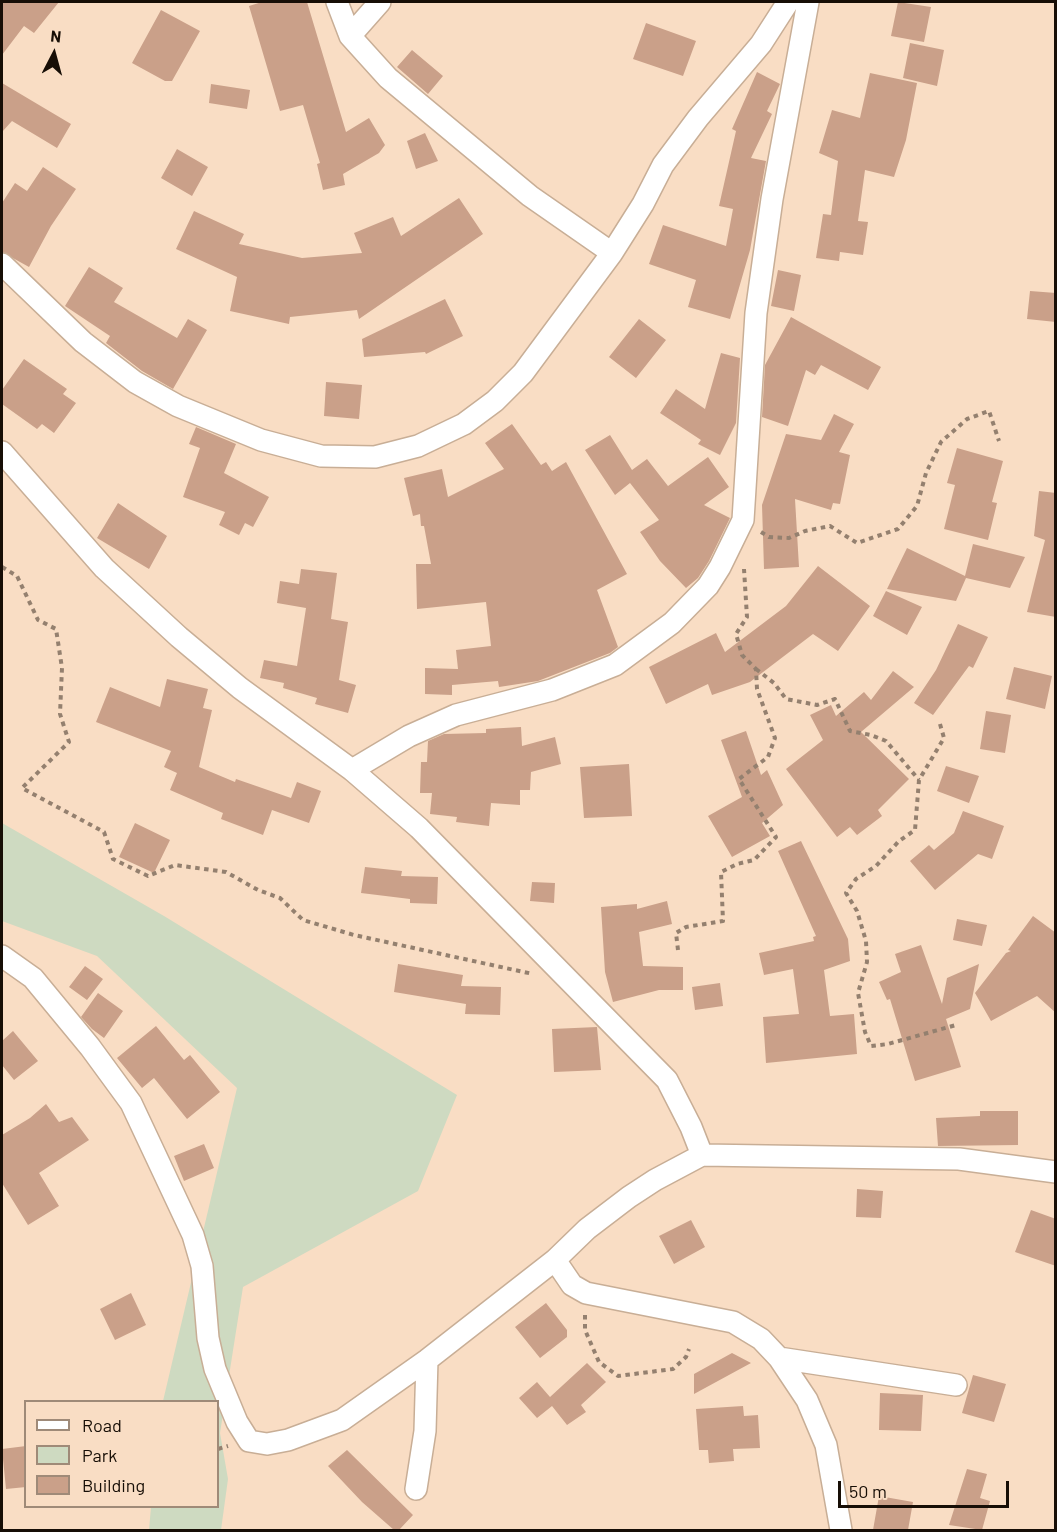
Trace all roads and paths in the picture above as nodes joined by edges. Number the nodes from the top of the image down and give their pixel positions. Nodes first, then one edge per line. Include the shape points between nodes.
1 (337, 2) edge
2 (380, 2) edge
3 (788, 2) edge
4 (808, 2) edge
5 (350, 36) junction
6 (612, 253) junction
7 (2, 264) edge
8 (999, 441) dead end
9 (2, 452) edge
10 (743, 520) junction
11 (743, 562) dead end
12 (2, 567) edge
13 (756, 669) junction
14 (940, 724) dead end
15 (352, 770) junction
16 (919, 780) junction
17 (678, 950) dead end
18 (2, 956) edge
19 (534, 975) dead end
20 (956, 1025) dead end
21 (702, 1155) junction
22 (1056, 1172) edge
23 (555, 1260) junction
24 (586, 1293) junction
25 (689, 1348) dead end
26 (779, 1358) junction
27 (427, 1360) junction
28 (956, 1384) dead end
29 (416, 1489) dead end
30 (842, 1530) edge

1 - 5 street
2 - 5 street
3 - 6 street via 761,44 663,165
4 - 10 street via 772,199 756,313
5 - 6 street via 423,109 530,196
6 - 7 street via 523,373 495,401 464,424 427,442 375,457 321,456 261,440 178,406 135,382 83,342
8 - 10 path via 989,411 967,419 941,442 926,473 917,506 898,529 857,543 830,526 789,538 769,537 743,530
9 - 15 street via 104,568 178,637
10 - 15 street via 708,586 672,623 615,665 552,690 456,715 409,736
11 - 13 path via 747,617 736,634 742,655
12 - 19 path via 17,576 38,620 56,630 62,668 60,714 69,741 22,788 104,832 112,859 148,876 175,865 226,872 280,898 303,920
13 - 16 path via 786,699 817,705 836,699 850,731 886,741
13 - 17 path via 757,689 775,738 768,756 739,779 776,837 754,860 721,872 723,921 686,927 676,933
14 - 16 path via 944,738
15 - 21 street via 419,828 667,1080
16 - 20 path via 915,830 856,879 846,893 866,940 867,962 858,993 860,1010 871,1046
18 - 27 street via 33,978 131,1103 193,1235 202,1266 208,1338 215,1369 249,1441 267,1444 288,1440 342,1420
21 - 22 street via 959,1159
21 - 23 street via 638,1191 587,1229
23 - 24 street via 572,1285
23 - 27 street
24 - 25 path via 585,1330 599,1362 618,1376 673,1368 686,1357
24 - 26 street via 733,1322 761,1339
26 - 28 street
26 - 30 street via 807,1400 826,1445
27 - 29 street via 425,1431

